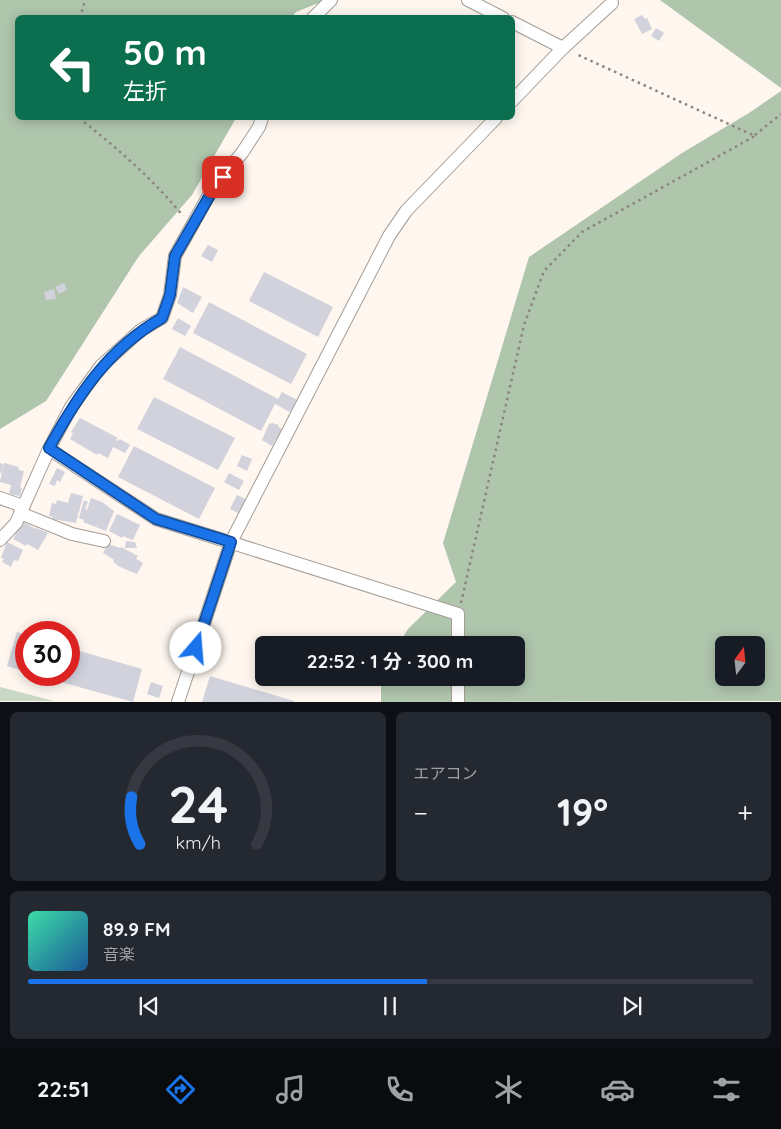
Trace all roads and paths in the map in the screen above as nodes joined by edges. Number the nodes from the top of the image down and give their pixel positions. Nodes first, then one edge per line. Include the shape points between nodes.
1 (85, 0) edge
2 (331, 0) edge
3 (468, 0) edge
4 (612, 3) dead end
5 (81, 15) edge
6 (316, 15) edge
7 (497, 15) edge
8 (515, 24) edge
9 (563, 48) junction
10 (515, 98) edge
11 (781, 114) edge
12 (83, 120) edge
13 (261, 120) edge
14 (494, 120) edge
15 (755, 136) junction
16 (192, 226) junction
17 (49, 448) junction
18 (0, 498) edge
19 (21, 510) junction
20 (1, 538) edge
21 (104, 541) dead end
22 (231, 542) junction
23 (458, 614) junction
24 (458, 636) edge
25 (458, 686) edge
26 (178, 702) edge
27 (458, 702) edge

1 - 5 path
2 - 6 street
3 - 7 street
4 - 9 street
8 - 9 street
9 - 10 street
9 - 15 path
11 - 15 path
12 - 16 path via 114,145
13 - 16 street
14 - 22 street via 406,212 389,236
15 - 23 path via 582,232 544,271 524,325
16 - 17 street via 175,256 170,295 162,318 141,330 101,366 71,407
17 - 19 street
17 - 22 street via 156,519
18 - 19 street
19 - 20 street via 16,523
19 - 21 street via 72,534
22 - 23 street
22 - 26 street
23 - 24 street
25 - 27 street

